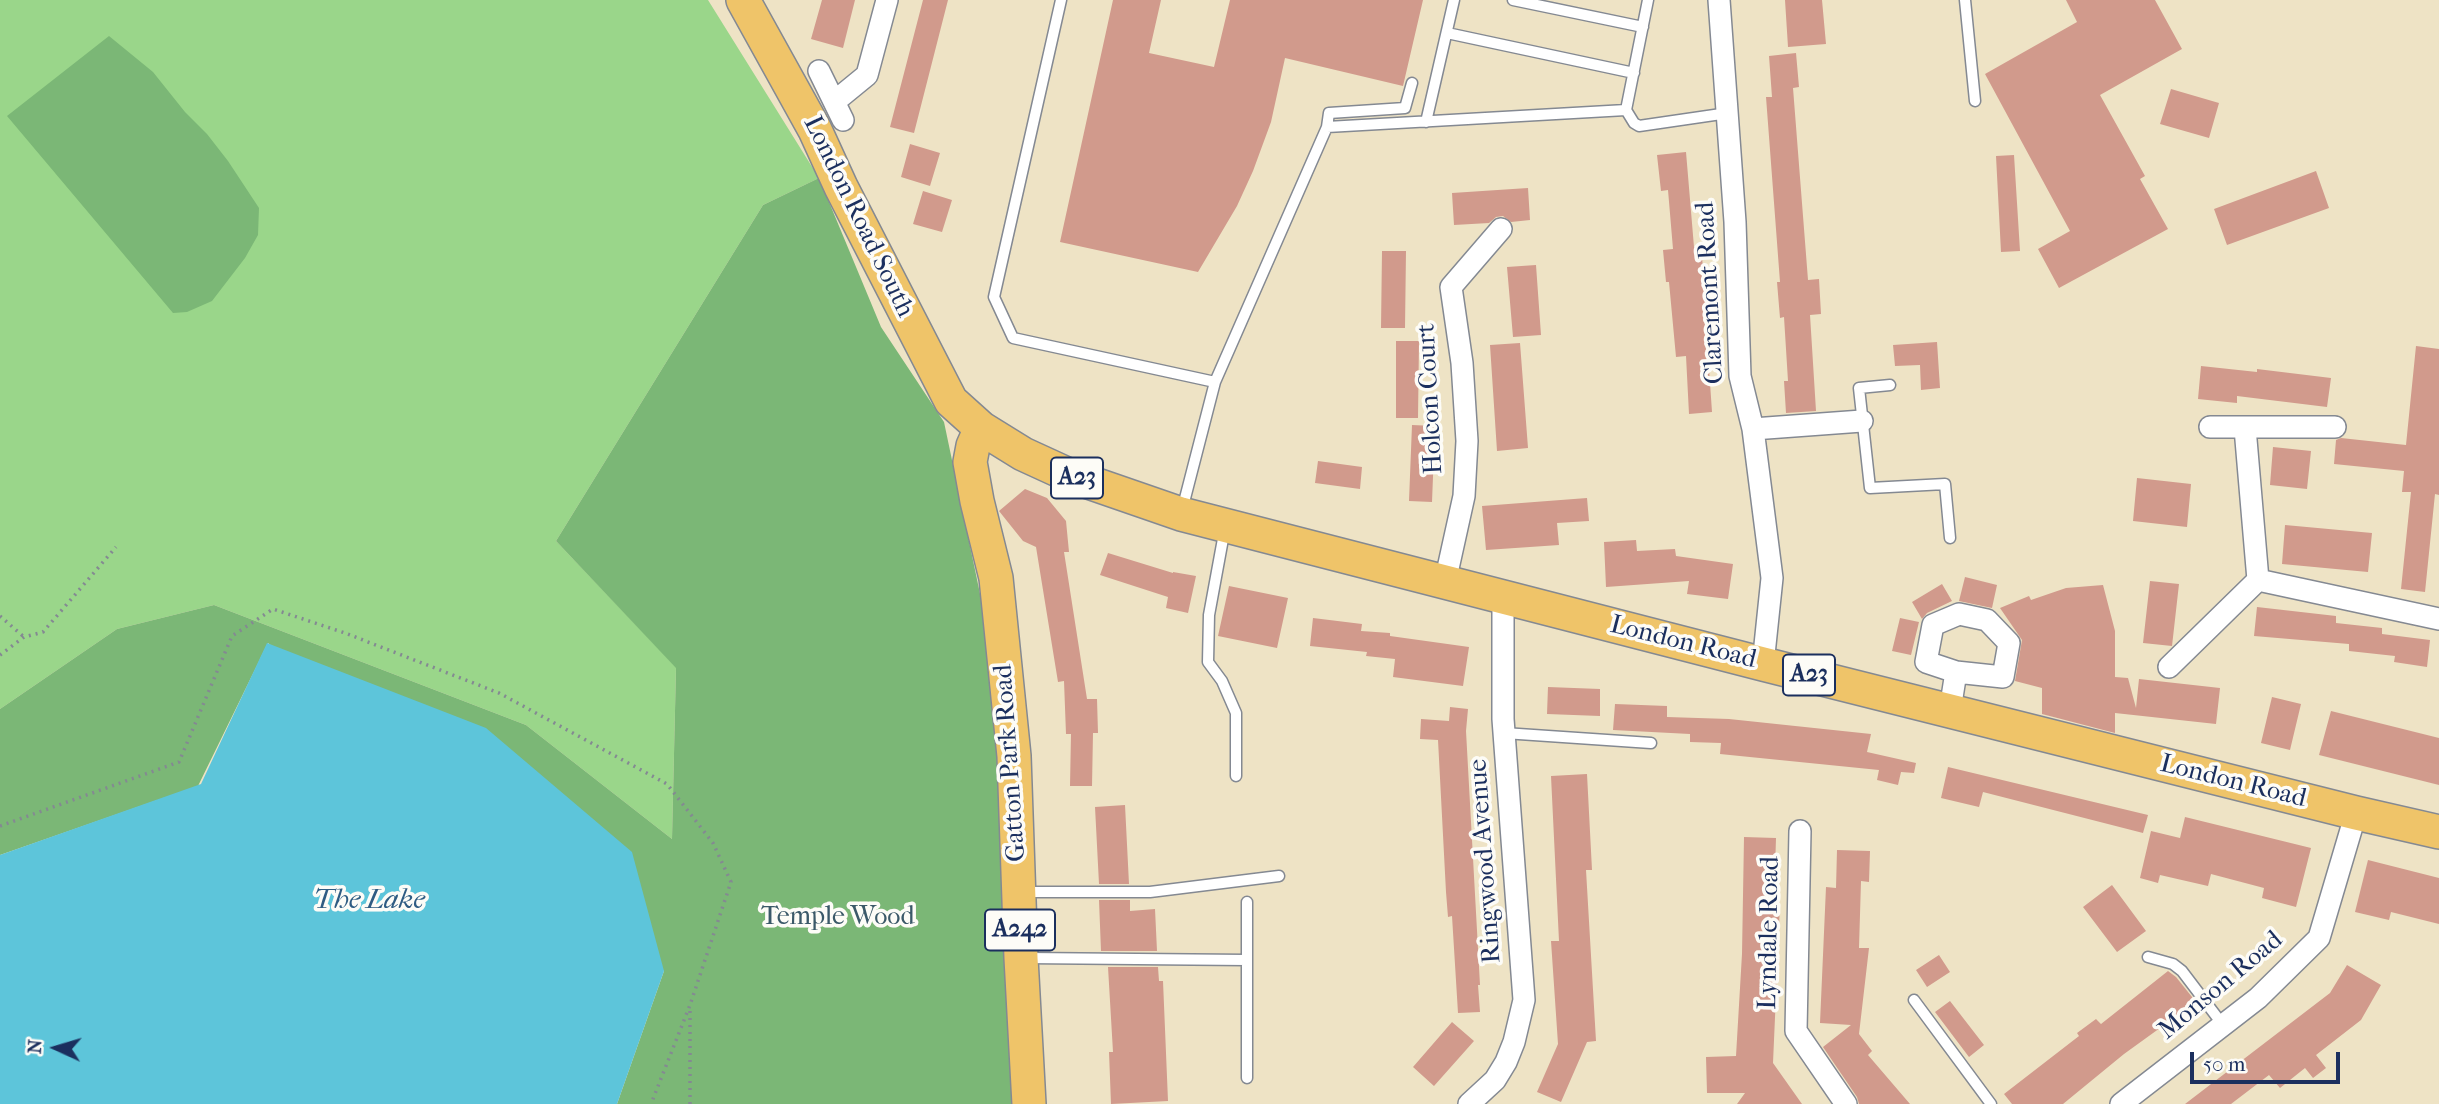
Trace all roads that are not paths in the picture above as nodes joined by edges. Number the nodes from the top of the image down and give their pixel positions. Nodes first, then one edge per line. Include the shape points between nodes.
1 (743, 0) edge
2 (887, 0) edge
3 (1061, 0) edge
4 (1454, 0) edge
5 (1513, 0) edge
6 (1648, 0) edge
7 (1719, 0) edge
8 (1965, 0) edge
9 (1643, 27) junction
10 (1447, 33) junction
11 (818, 71) dead end
12 (1634, 73) junction
13 (1412, 83) dead end
14 (1975, 102) dead end
15 (1626, 110) junction
16 (1728, 113) junction
17 (1426, 122) junction
18 (1327, 127) junction
19 (1501, 229) dead end
20 (1215, 382) junction
21 (1890, 385) dead end
22 (1862, 421) junction
23 (2210, 427) dead end
24 (2335, 427) dead end
25 (981, 428) junction
26 (2245, 428) junction
27 (1753, 429) junction
28 (1181, 514) junction
29 (1225, 525) junction
30 (1950, 538) dead end
31 (2258, 580) junction
32 (1445, 582) junction
33 (1503, 597) junction
34 (2439, 619) edge
35 (1763, 664) junction
36 (2169, 667) dead end
37 (1956, 672) dead end
38 (1950, 710) junction
39 (1504, 733) junction
40 (1651, 743) dead end
41 (1236, 776) dead end
42 (2356, 813) junction
43 (1800, 831) dead end
44 (2439, 832) edge
45 (1279, 876) dead end
46 (1019, 892) junction
47 (1247, 902) dead end
48 (2148, 957) dead end
49 (1021, 958) junction
50 (1247, 960) junction
51 (1914, 1000) dead end
52 (2223, 1026) junction
53 (1247, 1078) dead end
54 (1029, 1104) edge
55 (1469, 1104) edge
56 (1846, 1104) edge
57 (1991, 1104) edge
58 (2121, 1104) edge

1 - 25 main road, London Road South / A23 via 815,130 928,360 951,401
2 - 11 street via 867,75 838,111
3 - 20 lane via 994,297 1013,338
4 - 10 lane
5 - 9 lane
6 - 9 lane
7 - 16 street, Claremont Road
8 - 14 lane
9 - 12 lane
10 - 12 lane
10 - 17 lane
12 - 15 lane
13 - 18 lane via 1405,108 1329,113
15 - 16 lane via 1639,126
15 - 17 lane
16 - 27 street, Claremont Road via 1740,376
17 - 18 lane
18 - 20 lane
19 - 32 street, Holcon Court via 1451,287 1467,442 1464,496
20 - 28 lane
21 - 22 lane via 1860,388
22 - 27 street
22 - 30 lane via 1870,488 1945,484
23 - 26 street
24 - 26 street
25 - 28 main road, London Road / A23 via 1059,470
25 - 46 main road, Gatton Park Road / A242 via 971,462 996,578 1014,757
26 - 31 street
27 - 35 street, Claremont Road via 1772,578
28 - 29 main road, London Road / A23
29 - 32 main road, London Road / A23
29 - 41 lane via 1209,615 1208,662 1223,681 1236,713
31 - 34 street
31 - 36 street
32 - 33 main road, London Road / A23
33 - 35 main road, London Road / A23
33 - 39 street, Ringwood Avenue
35 - 38 main road, London Road / A23
37 - 38 street
38 - 42 main road, London Road / A23
39 - 40 lane
39 - 55 street, Ringwood Avenue via 1524,1000 1506,1062
42 - 44 main road, London Road / A23
42 - 52 street, Monson Road via 2319,938
43 - 56 street, Lyndale Road via 1796,1031
45 - 46 lane via 1150,892
46 - 49 main road, Gatton Park Road / A242
47 - 50 lane
48 - 52 lane via 2182,971
49 - 50 lane
49 - 54 main road, Gatton Park Road / A242
50 - 53 lane
51 - 57 lane
52 - 58 street, Monson Road

